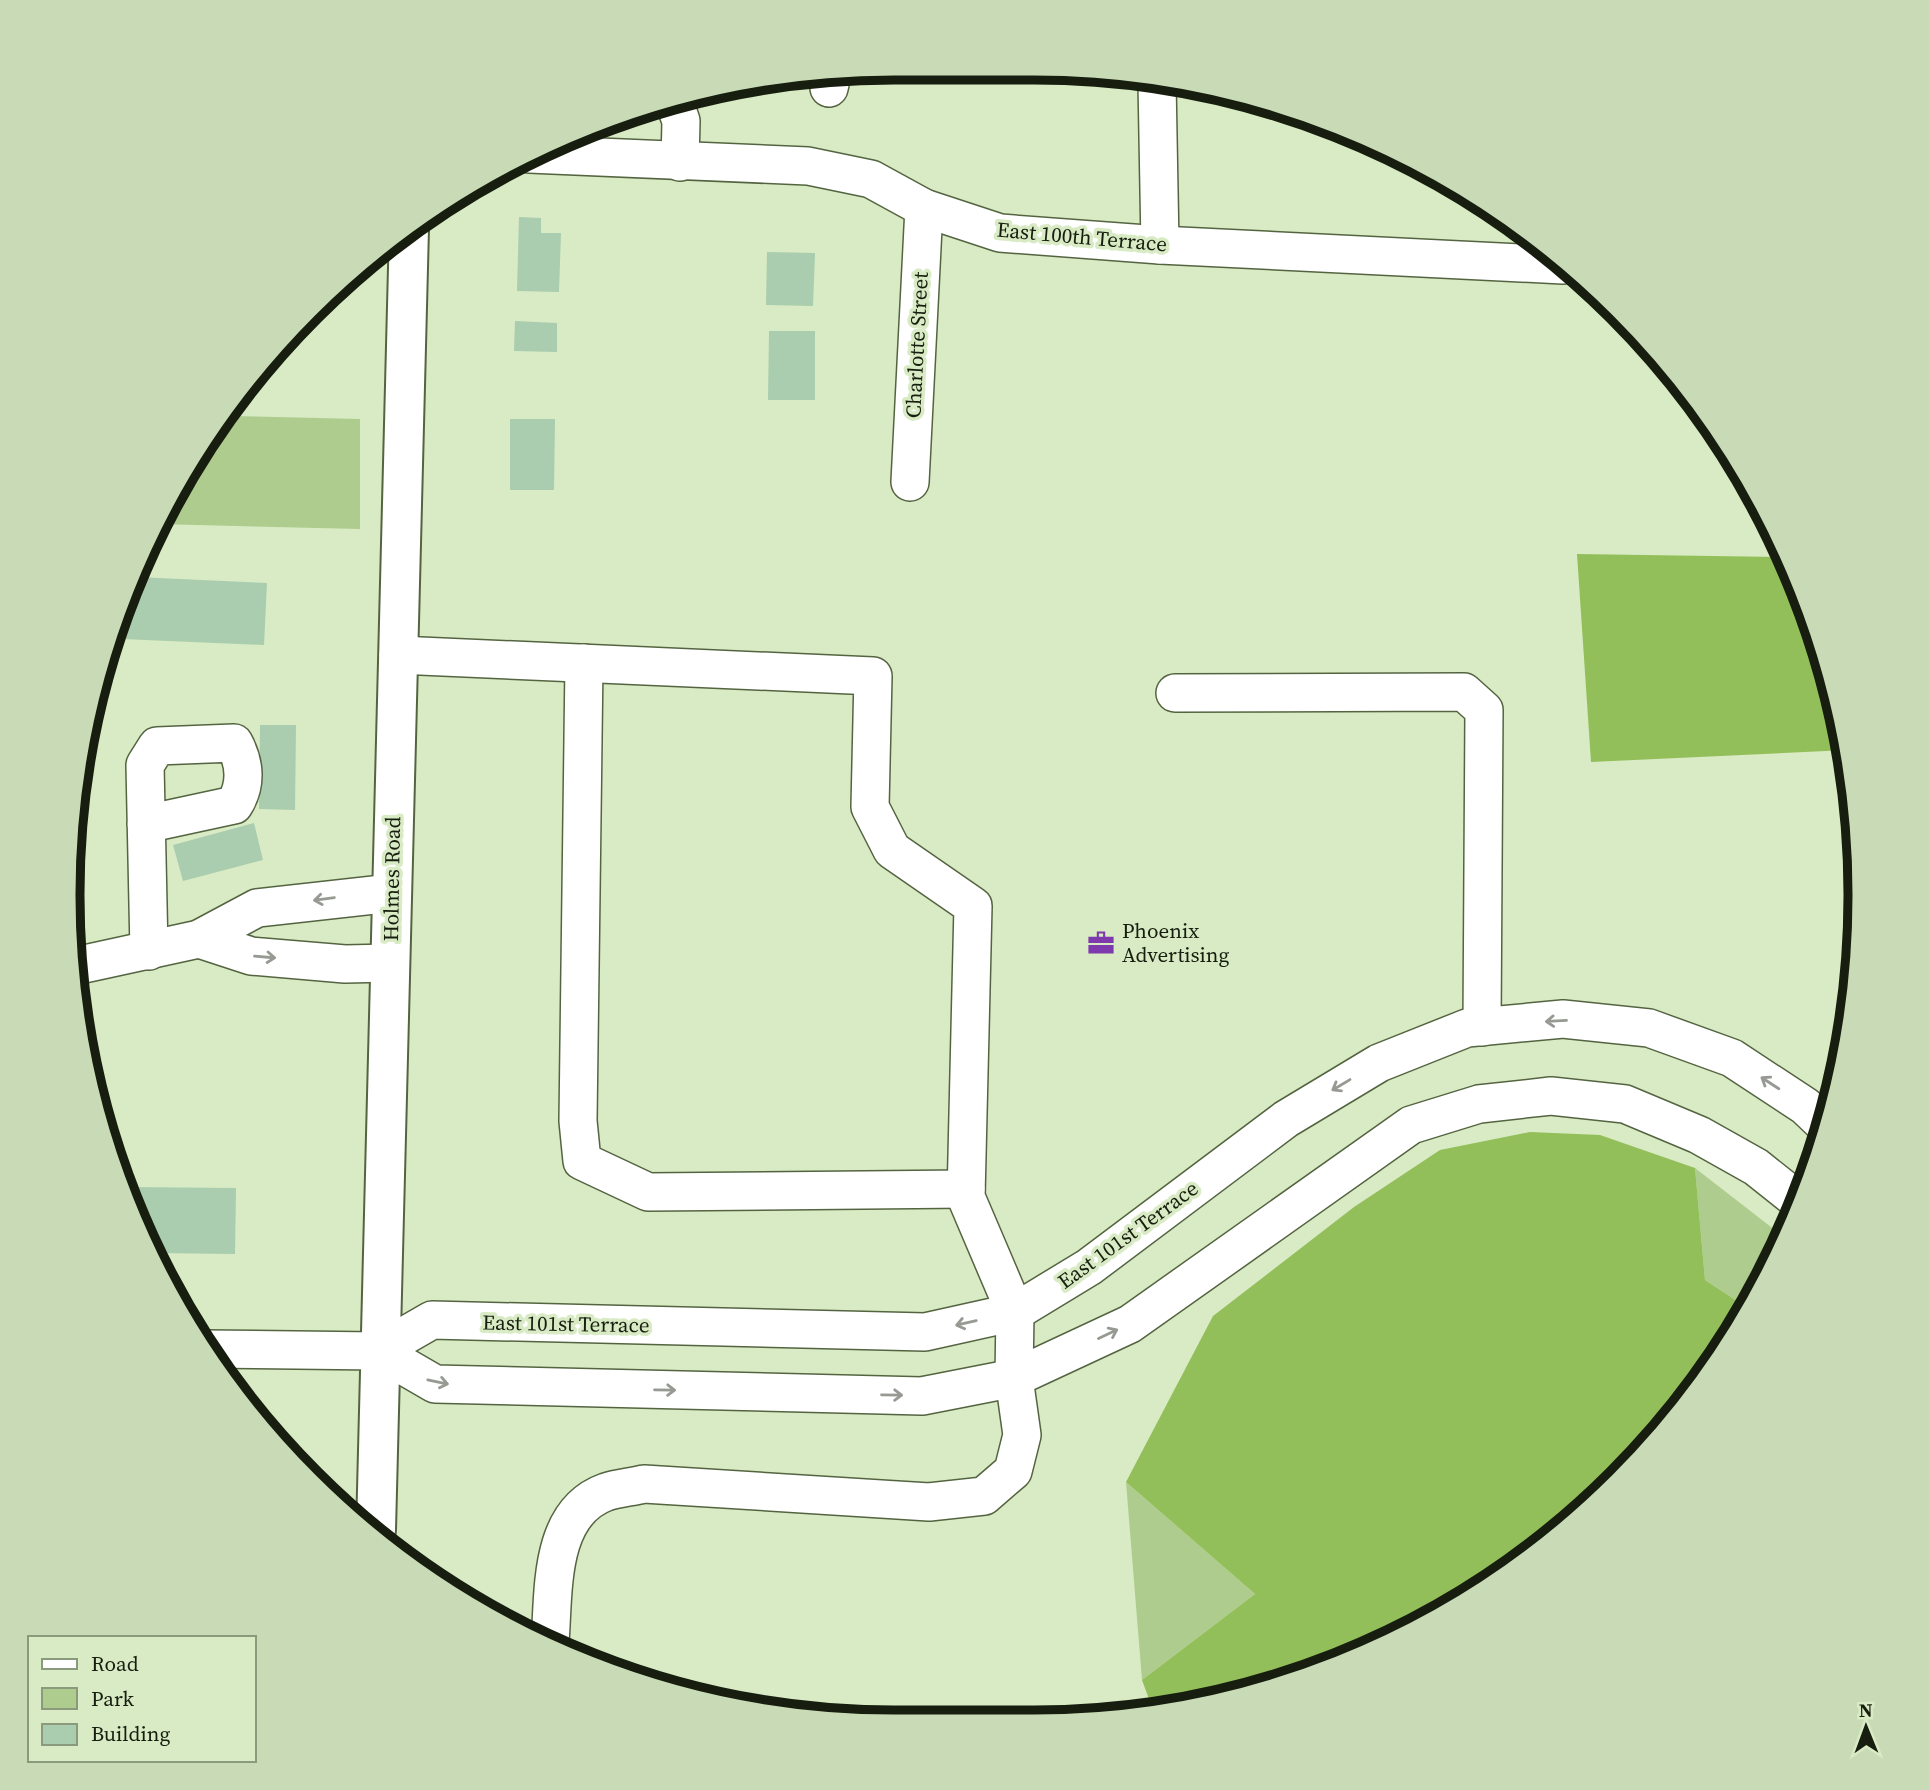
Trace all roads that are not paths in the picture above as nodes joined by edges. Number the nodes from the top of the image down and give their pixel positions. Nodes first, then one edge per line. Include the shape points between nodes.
1 (1157, 90) edge
2 (677, 110) edge
3 (559, 153) edge
4 (680, 162) junction
5 (924, 208) junction
6 (410, 241) edge
7 (1160, 245) junction
8 (1548, 264) edge
9 (910, 482) dead end
10 (398, 655) junction
11 (584, 663) junction
12 (1175, 694) dead end
13 (146, 824) dead end
14 (392, 893) junction
15 (199, 939) junction
16 (149, 950) junction
17 (390, 963) junction
18 (84, 964) edge
19 (1482, 1027) junction
20 (1817, 1118) edge
21 (966, 1189) junction
22 (1791, 1194) edge
23 (1015, 1312) junction
24 (219, 1349) edge
25 (378, 1351) junction
26 (1014, 1378) junction
27 (376, 1522) edge
28 (552, 1633) edge

1 - 7 street
2 - 4 street via 681,121
3 - 4 street, East 100th Terrace
4 - 5 street, East 100th Terrace via 808,166 871,179
5 - 7 street, East 100th Terrace via 1000,233
5 - 9 street, Charlotte Street
6 - 10 main road, Holmes Road
7 - 8 street, East 100th Terrace
10 - 11 street
10 - 14 main road, Holmes Road
11 - 21 street via 873,676 870,807 892,850 973,906
11 - 21 street via 578,1121 582,1161 648,1192
12 - 19 street via 1464,692 1484,710
13 - 16 street
14 -> 15 street via 257,908
14 - 17 main road, Holmes Road
15 - 16 street
15 -> 17 street via 251,956
16 - 18 street
17 - 25 main road, Holmes Road
20 -> 19 street, East 101st Terrace via 1732,1058 1649,1028 1563,1019
19 -> 23 street, East 101st Terrace via 1467,1028 1379,1063 1286,1118 1089,1267
21 - 23 street
26 -> 22 street via 1130,1324 1412,1125 1479,1104 1551,1096 1625,1104 1699,1135 1756,1167
23 -> 25 street, East 101st Terrace via 925,1332 432,1320
23 - 26 street
24 - 25 street
25 -> 26 street via 435,1384 922,1396
25 - 27 main road, Holmes Road
26 - 28 street via 1023,1435 1013,1471 984,1496 929,1502 644,1484 604,1493 575,1515 561,1540

